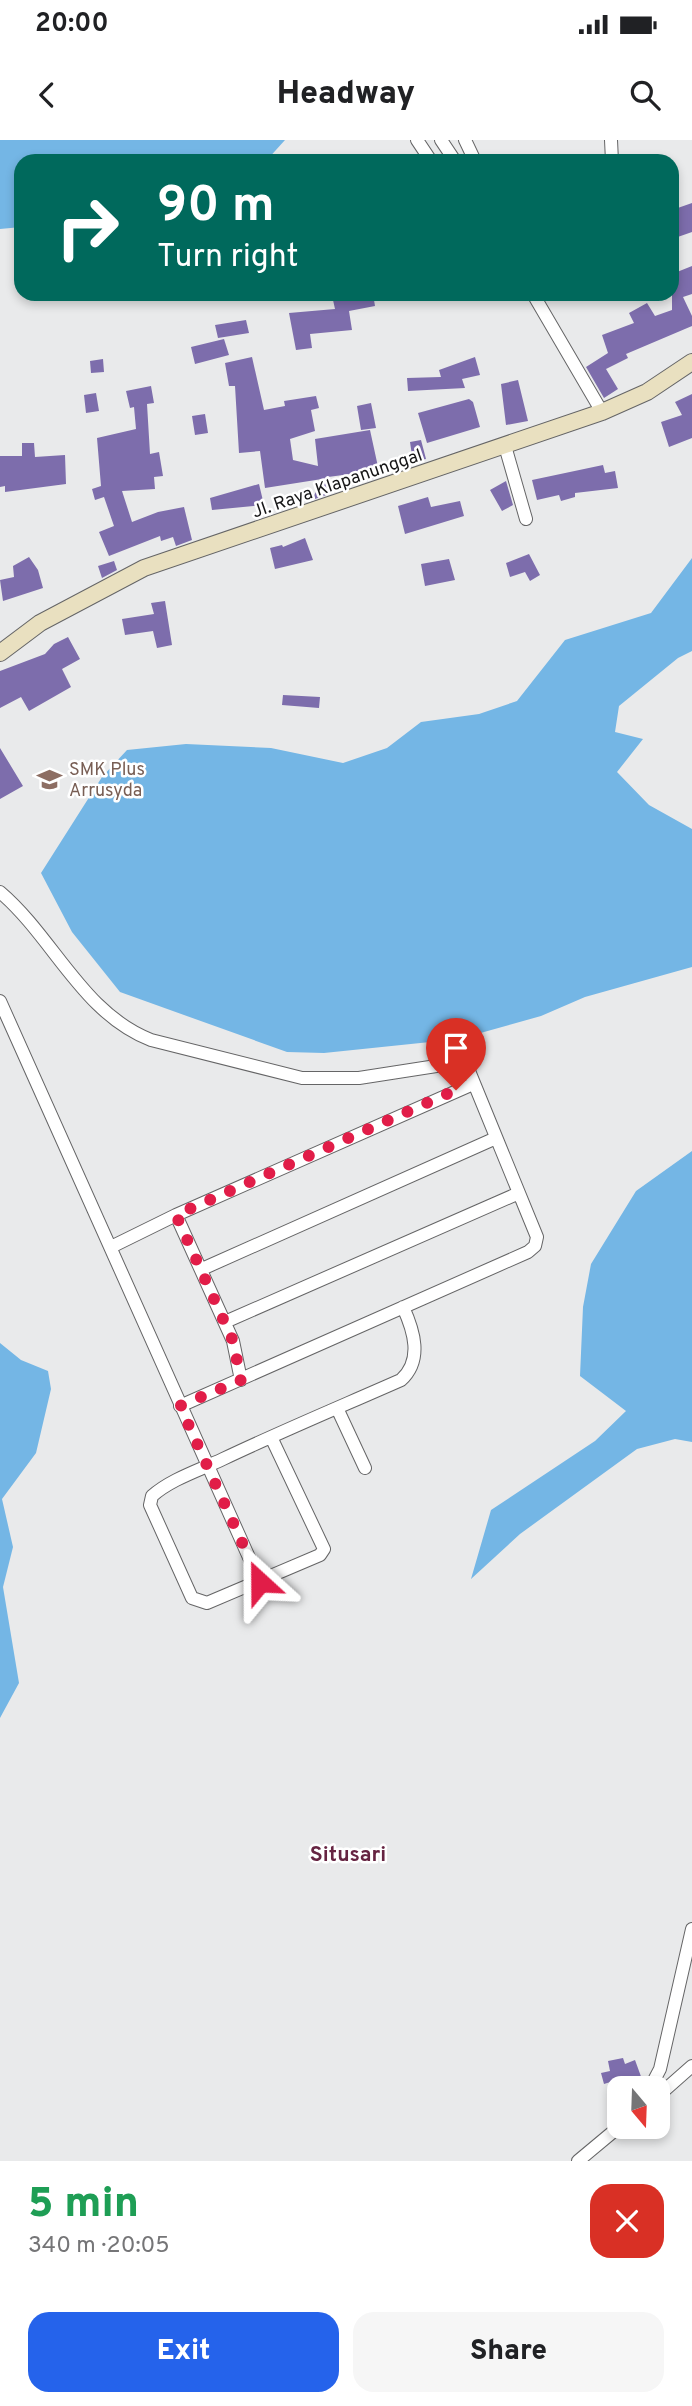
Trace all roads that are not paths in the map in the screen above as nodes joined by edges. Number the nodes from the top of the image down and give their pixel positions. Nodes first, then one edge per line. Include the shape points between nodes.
1 (537, 301) edge
2 (692, 362) edge
3 (602, 412) junction
4 (505, 446) junction
5 (526, 519) dead end
6 (0, 653) edge
7 (0, 892) edge
8 (0, 1001) edge
9 (473, 1084) junction
10 (495, 1138) junction
11 (519, 1193) junction
12 (176, 1215) junction
13 (111, 1247) junction
14 (202, 1269) junction
15 (403, 1307) junction
16 (225, 1322) junction
17 (241, 1380) junction
18 (180, 1406) junction
19 (337, 1408) junction
20 (271, 1437) junction
21 (209, 1465) junction
22 (365, 1468) dead end
23 (260, 1582) junction
24 (692, 1930) edge
25 (692, 2066) edge
26 (656, 2076) edge
27 (670, 2085) edge
28 (607, 2137) edge
29 (578, 2161) edge

1 - 3 street
2 - 3 street, Jl. Raya Klapanunggal via 647,393
3 - 4 street, Jl. Raya Klapanunggal
4 - 5 street
4 - 6 street, Jl. Raya Klapanunggal via 144,568 40,623
7 - 9 street via 29,920 94,1002 134,1033 287,1076 329,1080 459,1061 467,1066
8 - 13 street
9 - 10 street
9 - 12 street
10 - 11 street
10 - 14 street
11 - 15 street via 537,1237 535,1246
11 - 16 street
12 - 13 street
12 - 14 street
13 - 18 street
14 - 16 street
15 - 17 street
15 - 19 street via 415,1344 411,1371 401,1380
16 - 17 street
17 - 18 street
18 - 21 street
19 - 20 street
19 - 22 street
20 - 21 street
20 - 23 street via 324,1549
21 - 23 street
21 - 23 street via 158,1491 150,1505 192,1598 208,1603
24 - 26 street
25 - 27 street
28 - 29 street

